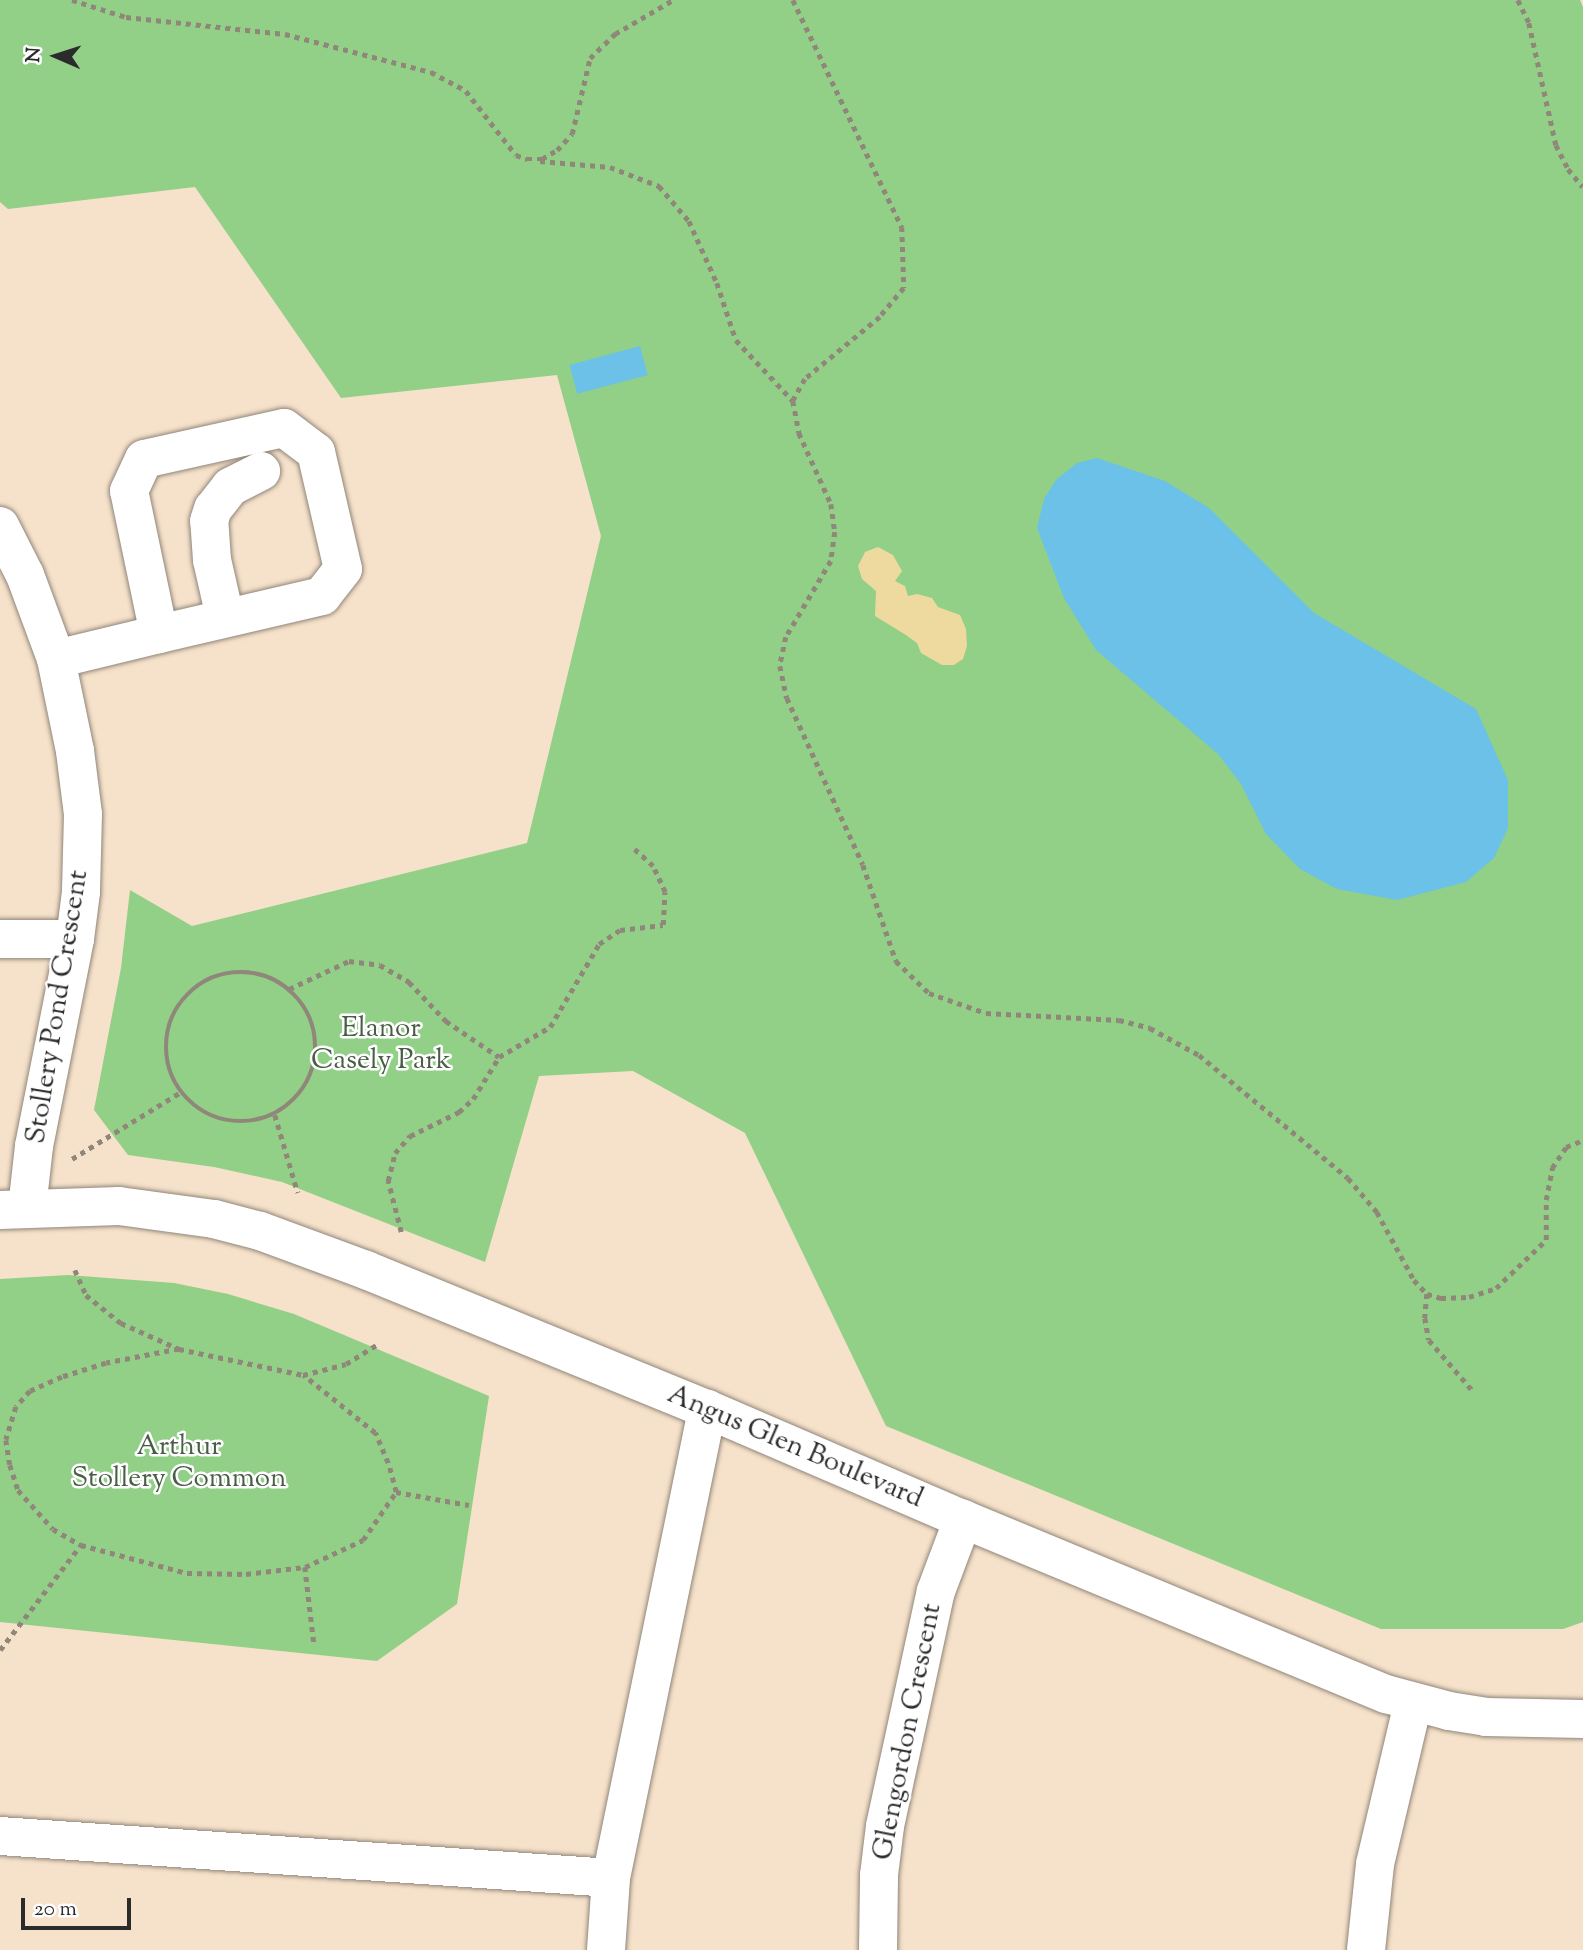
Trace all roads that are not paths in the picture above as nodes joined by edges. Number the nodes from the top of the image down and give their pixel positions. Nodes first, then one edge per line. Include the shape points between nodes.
1 (261, 471) dead end
2 (0, 526) edge
3 (225, 617) junction
4 (159, 634) junction
5 (56, 659) junction
6 (0, 939) edge
7 (75, 939) junction
8 (14, 1209) edge
9 (707, 1409) junction
10 (963, 1519) junction
11 (1413, 1703) junction
12 (1583, 1719) edge
13 (0, 1836) edge
14 (611, 1878) junction
15 (606, 1950) edge
16 (878, 1950) edge
17 (1366, 1950) edge

1 - 3 street via 230,487 216,503 209,521
2 - 5 street, Stollery Pond Crescent via 26,575
3 - 4 street
3 - 4 street via 321,596 343,569 316,452 284,428 144,460 129,491
4 - 5 street
5 - 7 street, Stollery Pond Crescent via 74,740 83,814
6 - 7 street
7 - 8 street, Stollery Pond Crescent via 34,1146
8 - 9 street, Angus Glen Boulevard via 79,1205 161,1210 260,1231
9 - 10 street, Angus Glen Boulevard
9 - 14 street
10 - 11 street, Angus Glen Boulevard
10 - 16 street, Glengordon Crescent via 936,1591 885,1826
11 - 12 street, Angus Glen Boulevard via 1486,1717
11 - 17 street via 1375,1864
13 - 14 street
14 - 15 street

